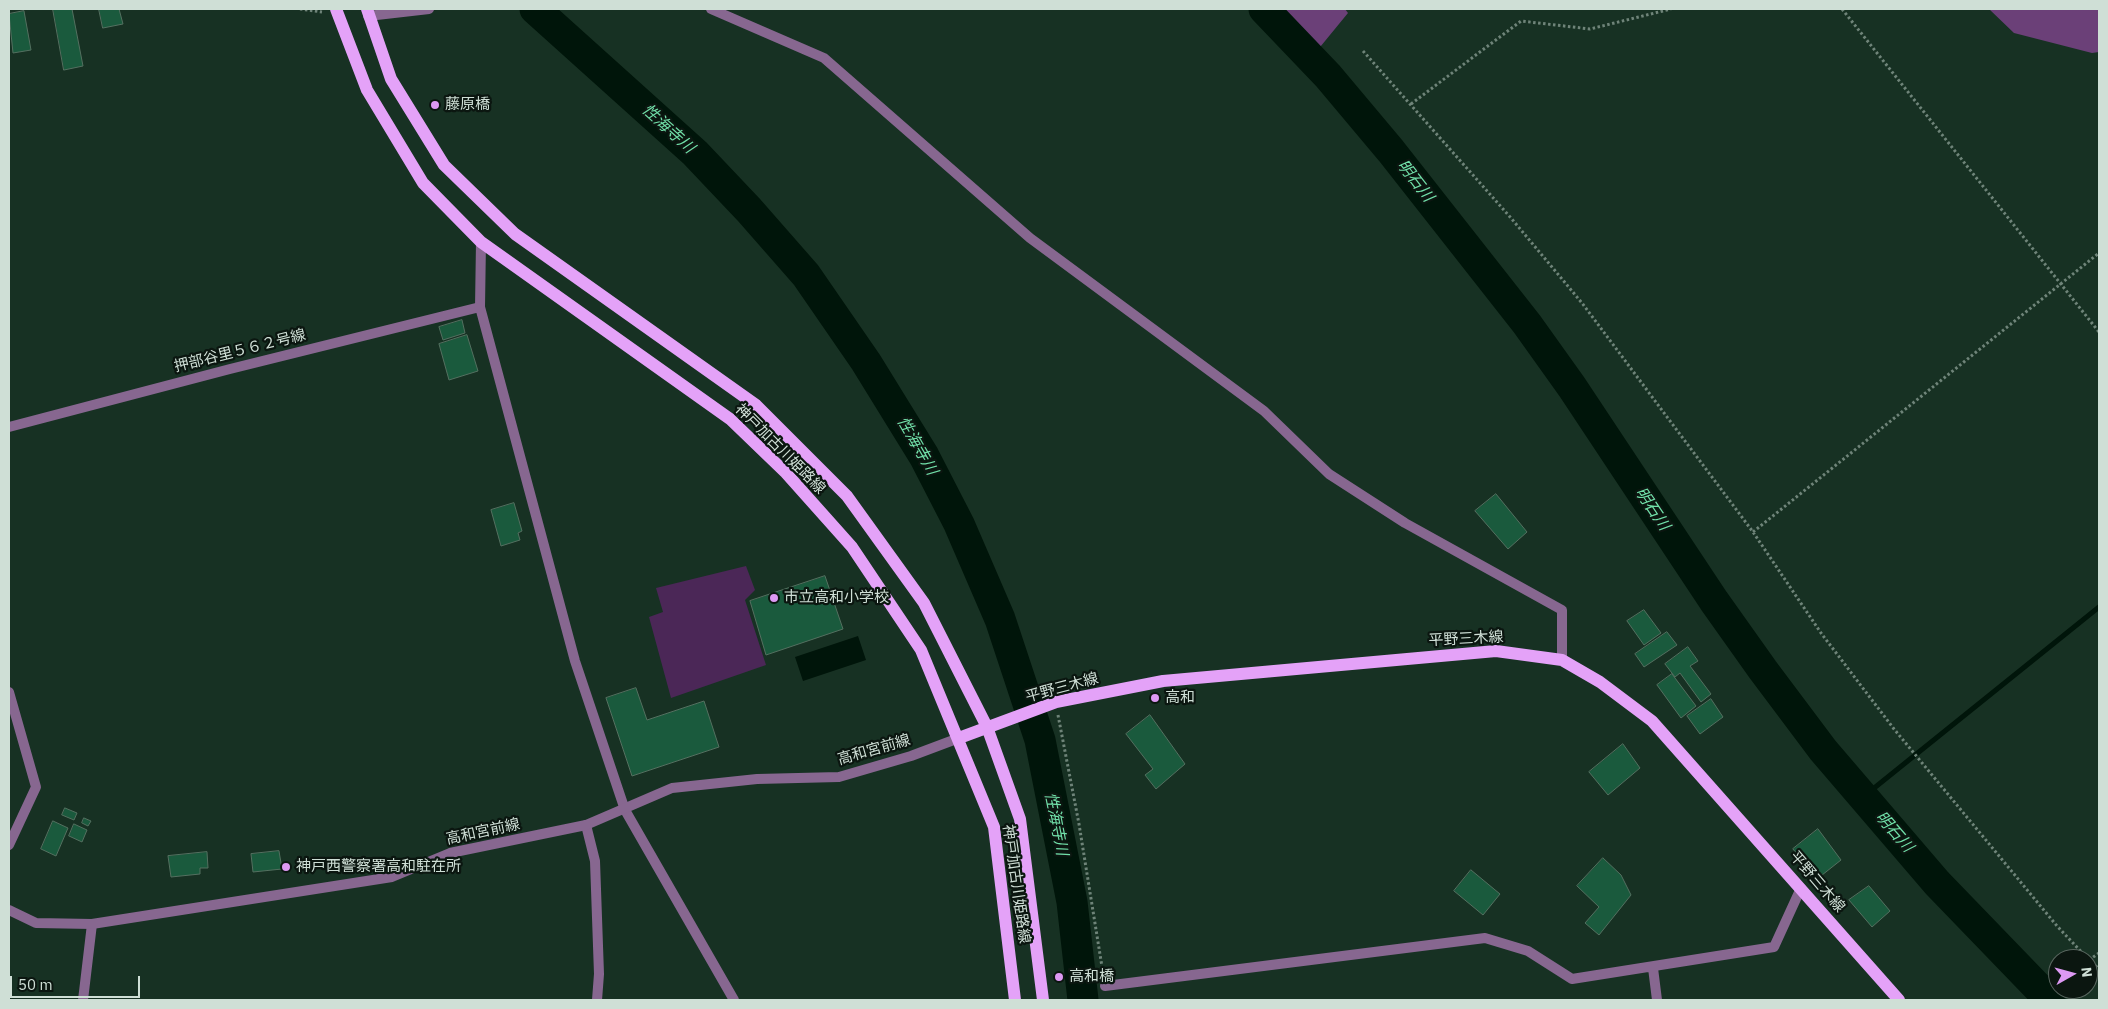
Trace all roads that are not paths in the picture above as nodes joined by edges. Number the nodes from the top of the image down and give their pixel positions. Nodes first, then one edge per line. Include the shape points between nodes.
1 (336, 9) edge
2 (429, 9) edge
3 (711, 9) edge
4 (367, 13) edge
5 (481, 242) junction
6 (480, 307) junction
7 (9, 427) edge
8 (1562, 660) junction
9 (9, 692) edge
10 (987, 727) junction
11 (958, 738) junction
12 (625, 810) junction
13 (586, 825) junction
14 (9, 845) edge
15 (1801, 888) junction
16 (9, 910) edge
17 (92, 924) junction
18 (1653, 968) junction
19 (1105, 986) road end
20 (83, 1000) edge
21 (597, 1000) edge
22 (734, 1000) edge
23 (1016, 1000) edge
24 (1043, 1000) edge
25 (1657, 1000) edge
26 (1899, 1000) edge

1 - 5 main road, 神戸加古川姫路線 via 367,90 423,183
2 - 4 street
3 - 8 street via 824,58 1030,238 1264,411 1329,474 1405,523 1562,610
4 - 10 main road, 神戸加古川姫路線 via 391,79 444,166 515,234 756,405 848,496 924,603
5 - 6 street
5 - 11 main road, 神戸加古川姫路線 via 730,419 786,473 852,546 921,650
6 - 7 street, 押部谷里５６２号線
6 - 12 street via 575,661
8 - 10 main road, 平野三木線 via 1496,651 1163,682 1056,702
8 - 15 main road, 平野三木線 via 1600,682 1652,721
9 - 14 street via 36,788
10 - 11 main road, 平野三木線
10 - 24 main road, 神戸加古川姫路線 via 1020,819
11 - 12 street, 高和宮前線 via 911,756 838,777 757,779 672,788
11 - 23 main road, 神戸加古川姫路線 via 994,827
12 - 13 street, 高和宮前線
12 - 22 street
13 - 17 street, 高和宮前線 via 450,852 392,878
13 - 21 street via 595,861
15 - 18 street via 1774,948
15 - 26 main road, 平野三木線
16 - 17 street, 高和宮前線 via 36,922
17 - 20 street
18 - 19 street via 1572,979 1528,951 1485,938
18 - 25 street

